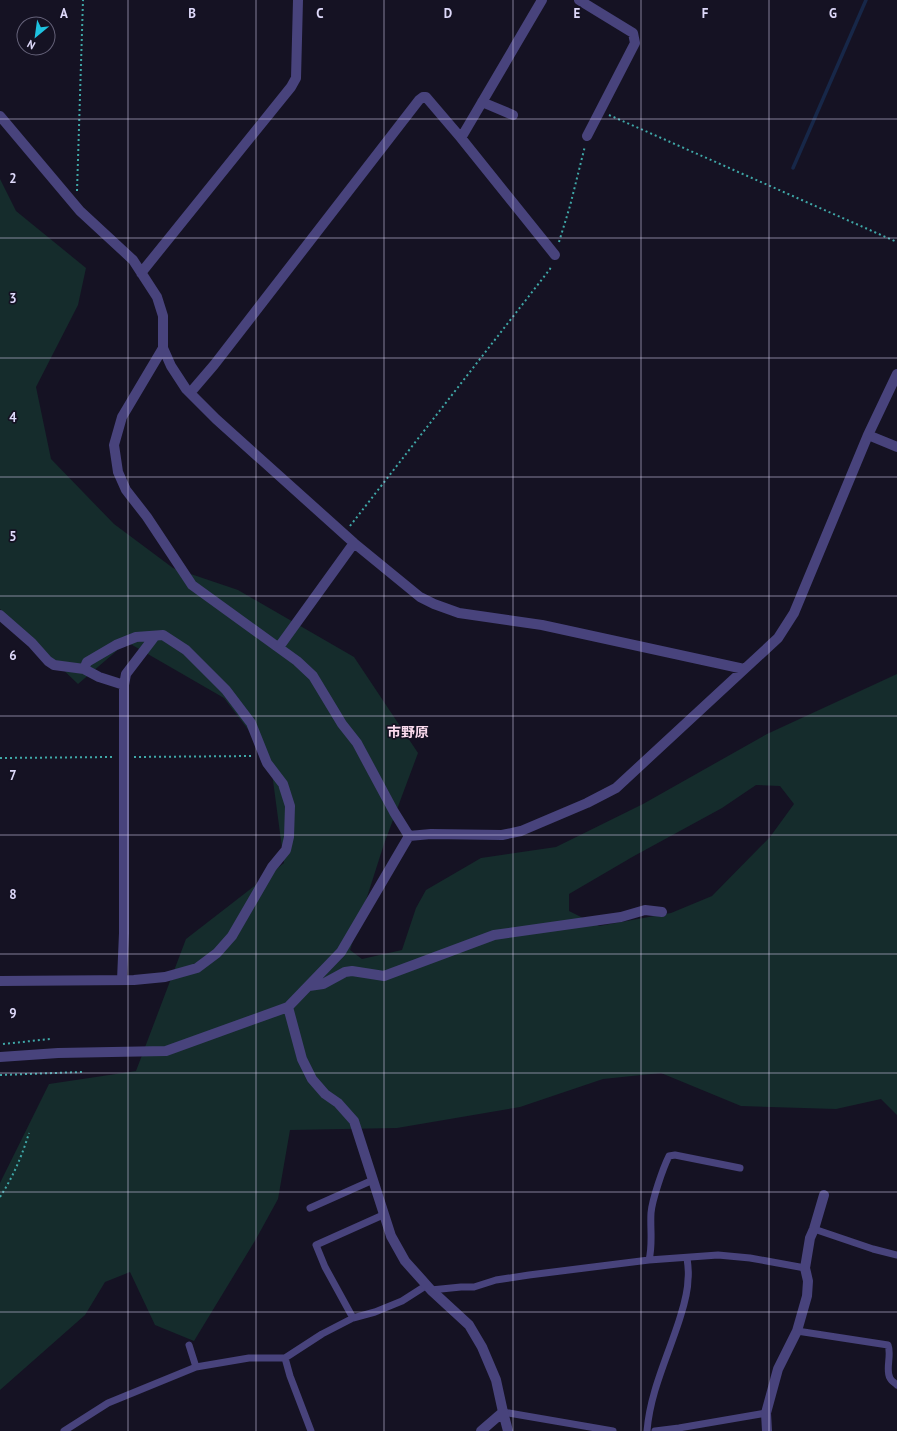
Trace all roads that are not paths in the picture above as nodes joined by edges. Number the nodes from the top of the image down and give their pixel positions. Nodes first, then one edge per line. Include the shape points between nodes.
1 (298, 0) edge
2 (542, 0) edge
3 (579, 0) edge
4 (482, 102) junction
5 (513, 115) dead end
6 (0, 116) edge
7 (587, 136) road end
8 (461, 138) junction
9 (555, 255) road end
10 (141, 273) junction
11 (163, 348) junction
12 (897, 374) edge
13 (190, 393) junction
14 (868, 435) junction
15 (897, 447) edge
16 (354, 543) junction
17 (0, 615) edge
18 (155, 636) junction
19 (279, 647) junction
20 (84, 668) junction
21 (744, 669) junction
22 (124, 685) junction
23 (409, 836) junction
24 (662, 912) dead end
25 (122, 980) junction
26 (0, 981) edge
27 (309, 986) junction
28 (288, 1007) junction
29 (0, 1057) edge
30 (740, 1168) dead end
31 (373, 1180) junction
32 (824, 1195) dead end
33 (310, 1208) dead end
34 (383, 1215) junction
35 (814, 1229) junction
36 (897, 1255) edge
37 (687, 1258) junction
38 (649, 1260) junction
39 (805, 1268) junction
40 (429, 1288) junction
41 (353, 1318) junction
42 (798, 1332) junction
43 (189, 1344) dead end
44 (286, 1358) junction
45 (196, 1367) junction
46 (897, 1385) edge
47 (503, 1412) junction
48 (766, 1413) junction
49 (64, 1431) edge
50 (311, 1431) edge
51 (481, 1431) edge
52 (508, 1431) edge
53 (613, 1431) edge
54 (647, 1431) edge
55 (655, 1431) edge
56 (767, 1431) edge

1 - 10 street via 296,78 292,87
2 - 4 street
3 - 7 street via 633,33 635,43
4 - 5 street
4 - 8 street
6 - 10 street via 80,211 133,260
8 - 9 street
8 - 13 street via 426,97 419,100
10 - 11 street via 157,297 163,316
11 - 13 street via 171,366
11 - 19 street via 122,417 114,444 118,472 126,490 148,517 192,585
12 - 14 street
13 - 16 street
14 - 15 street
14 - 21 street via 794,612 778,638
16 - 19 street
16 - 21 street via 420,597 459,613 542,625
17 - 20 street via 32,643 48,662
18 - 20 street via 136,637 116,646 87,662
18 - 22 street via 126,674
18 - 25 street via 163,635 186,650 226,690 251,723 267,763 283,784 290,806 289,837 286,850 272,867 232,936 217,953 196,968 165,977
19 - 23 street via 313,676 342,724 357,743
20 - 22 street via 99,677
21 - 23 street via 616,788 587,803 521,831 502,835
22 - 25 street
23 - 27 street via 341,952
24 - 27 street via 646,910 621,917 494,935 384,976 352,971 323,984
25 - 26 street
27 - 28 street
28 - 29 street via 166,1051
28 - 31 street via 302,1059 312,1079 354,1121
30 - 38 lane via 669,1156 651,1211
31 - 33 lane
31 - 34 street
32 - 35 street
34 - 40 street via 405,1261
34 - 41 lane via 316,1245
35 - 36 lane via 874,1250
35 - 39 street
37 - 38 lane
37 - 39 lane via 718,1255
37 - 54 lane via 689,1279 684,1304 656,1384
38 - 40 lane via 496,1280 474,1287
39 - 42 street via 808,1281 807,1296
40 - 41 lane via 375,1312
40 - 47 street via 470,1325 496,1380
41 - 44 lane via 322,1334
42 - 46 lane via 888,1345 888,1373
42 - 48 street via 778,1369
43 - 45 lane
44 - 45 lane via 249,1358
44 - 50 lane via 290,1376
45 - 49 lane via 108,1403
47 - 51 street
47 - 52 street
47 - 53 lane
48 - 55 lane
48 - 56 street

